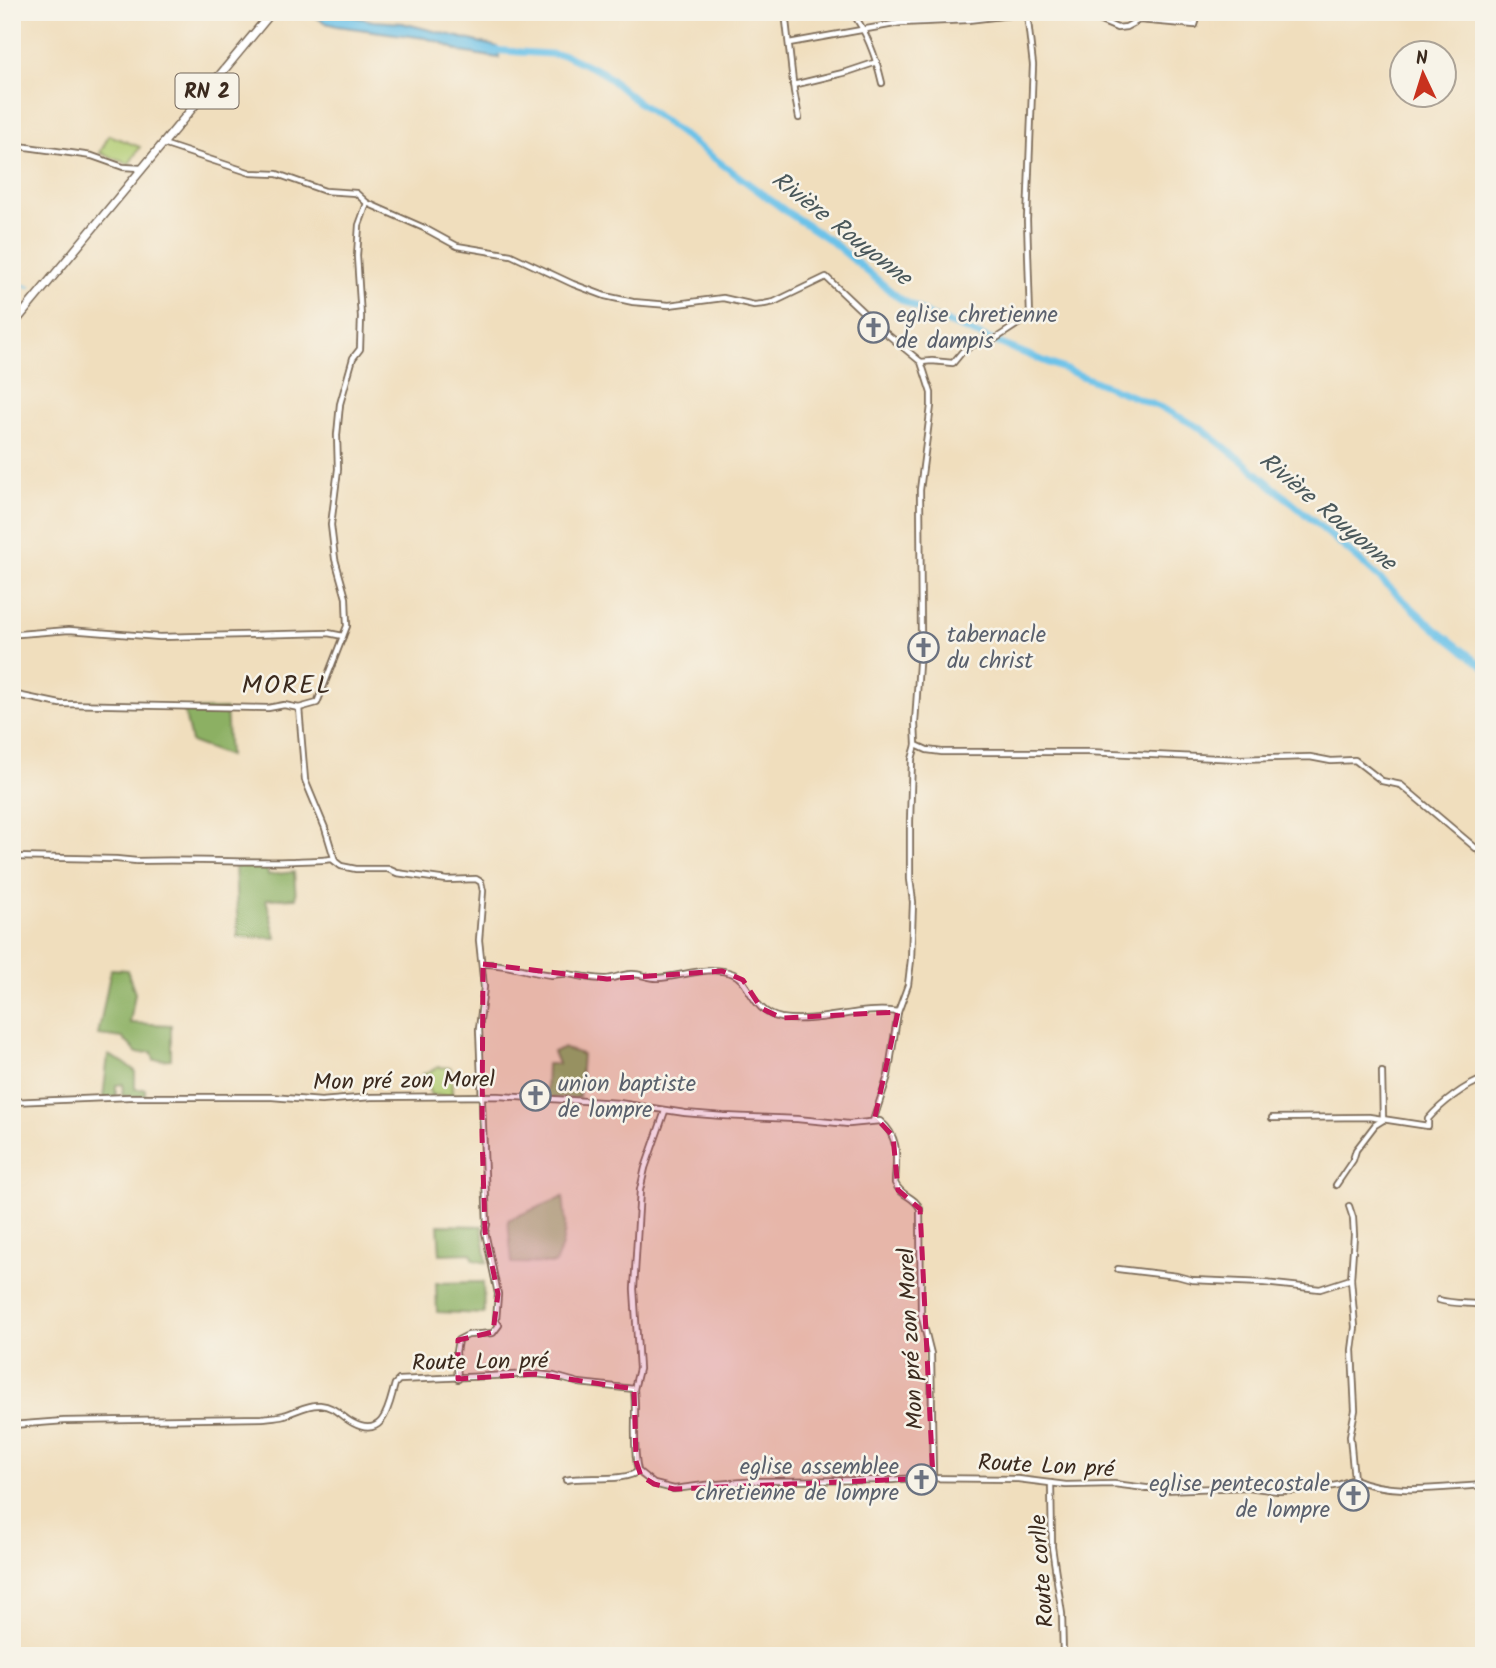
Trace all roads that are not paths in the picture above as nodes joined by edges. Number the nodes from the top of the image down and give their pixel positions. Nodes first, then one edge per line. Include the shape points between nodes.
1 (272, 12) edge
2 (785, 12) edge
3 (852, 12) edge
4 (900, 12) edge
5 (1080, 12) edge
6 (1199, 12) edge
7 (1027, 13) edge
8 (900, 23) junction
9 (865, 29) junction
10 (789, 43) junction
11 (877, 62) junction
12 (882, 83) dead end
13 (793, 85) junction
14 (799, 118) dead end
15 (163, 144) junction
16 (12, 145) edge
17 (141, 168) junction
18 (367, 203) junction
19 (12, 326) edge
20 (921, 362) junction
21 (19, 634) dead end
22 (343, 636) junction
23 (12, 694) edge
24 (299, 708) junction
25 (916, 744) junction
26 (1484, 855) edge
27 (12, 857) edge
28 (335, 861) junction
29 (483, 964) junction
30 (898, 1012) junction
31 (1382, 1072) dead end
32 (1484, 1079) edge
33 (481, 1096) junction
34 (12, 1102) edge
35 (665, 1111) junction
36 (1272, 1118) dead end
37 (1383, 1120) junction
38 (873, 1121) junction
39 (1336, 1185) dead end
40 (1349, 1206) dead end
41 (1118, 1269) dead end
42 (1351, 1279) junction
43 (1440, 1300) dead end
44 (1484, 1305) edge
45 (458, 1379) junction
46 (634, 1389) junction
47 (12, 1424) edge
48 (638, 1471) junction
49 (933, 1478) junction
50 (1354, 1479) junction
51 (566, 1480) dead end
52 (1051, 1483) junction
53 (1484, 1485) edge
54 (1063, 1656) edge

1 - 15 main road, RN 2
2 - 10 street
3 - 9 street
4 - 8 street
5 - 6 street via 1117,27 1139,20 1195,25
7 - 8 street
7 - 20 street via 1032,65 1027,220 1030,316 995,339 973,345 953,363
8 - 9 street
9 - 10 street
9 - 11 street
10 - 13 street
11 - 12 street
11 - 13 street
13 - 14 street
15 - 17 main road, RN 2
15 - 18 street via 251,173 276,174 325,191 356,193
16 - 17 street
17 - 19 main road, RN 2
18 - 20 street via 457,246 511,256 573,284 633,302 670,305 723,298 764,304 826,277
18 - 22 street via 359,225 357,256 360,349 353,358 340,404 331,525 346,598
20 - 25 street via 931,406 920,490
21 - 22 street via 69,630 160,637
22 - 24 street via 317,703
23 - 24 street via 60,704
24 - 28 street via 305,780
25 - 26 street via 942,752 1355,760 1381,782 1401,785
25 - 30 street via 911,784 911,960
27 - 28 street
28 - 29 street via 356,869 481,882
29 - 30 street via 607,979 722,971 743,980 761,1008 782,1018
29 - 33 street
30 - 38 street via 888,1076
31 - 37 street
32 - 37 street via 1449,1099 1428,1119 1428,1126
33 - 34 street, Mon pré zon Morel
33 - 35 street, Mon pré zon Morel via 619,1103
33 - 45 street via 485,1232 498,1294 499,1325 493,1333 458,1340
35 - 38 street, Mon pré zon Morel via 836,1124
35 - 46 street via 640,1190 634,1289 639,1369
36 - 37 street
37 - 39 street via 1356,1150
38 - 49 street, Mon pré zon Morel via 880,1121 893,1136 895,1183 920,1209 921,1314 931,1354
40 - 42 street via 1353,1219
41 - 42 street via 1192,1280 1320,1289
42 - 50 street
43 - 44 street
45 - 46 street, Route Lon pré via 536,1374
45 - 47 street, Route Lon pré via 399,1380 385,1418 372,1426 353,1424 335,1409 319,1405 262,1418
46 - 48 street
48 - 49 street, Route Lon pré via 654,1484 674,1489
48 - 51 street via 623,1478
49 - 52 street, Route Lon pré
50 - 52 street, Route Lon pré via 1311,1490 1278,1491
50 - 53 street, Route Lon pré via 1410,1489
52 - 54 street, Route corlle

